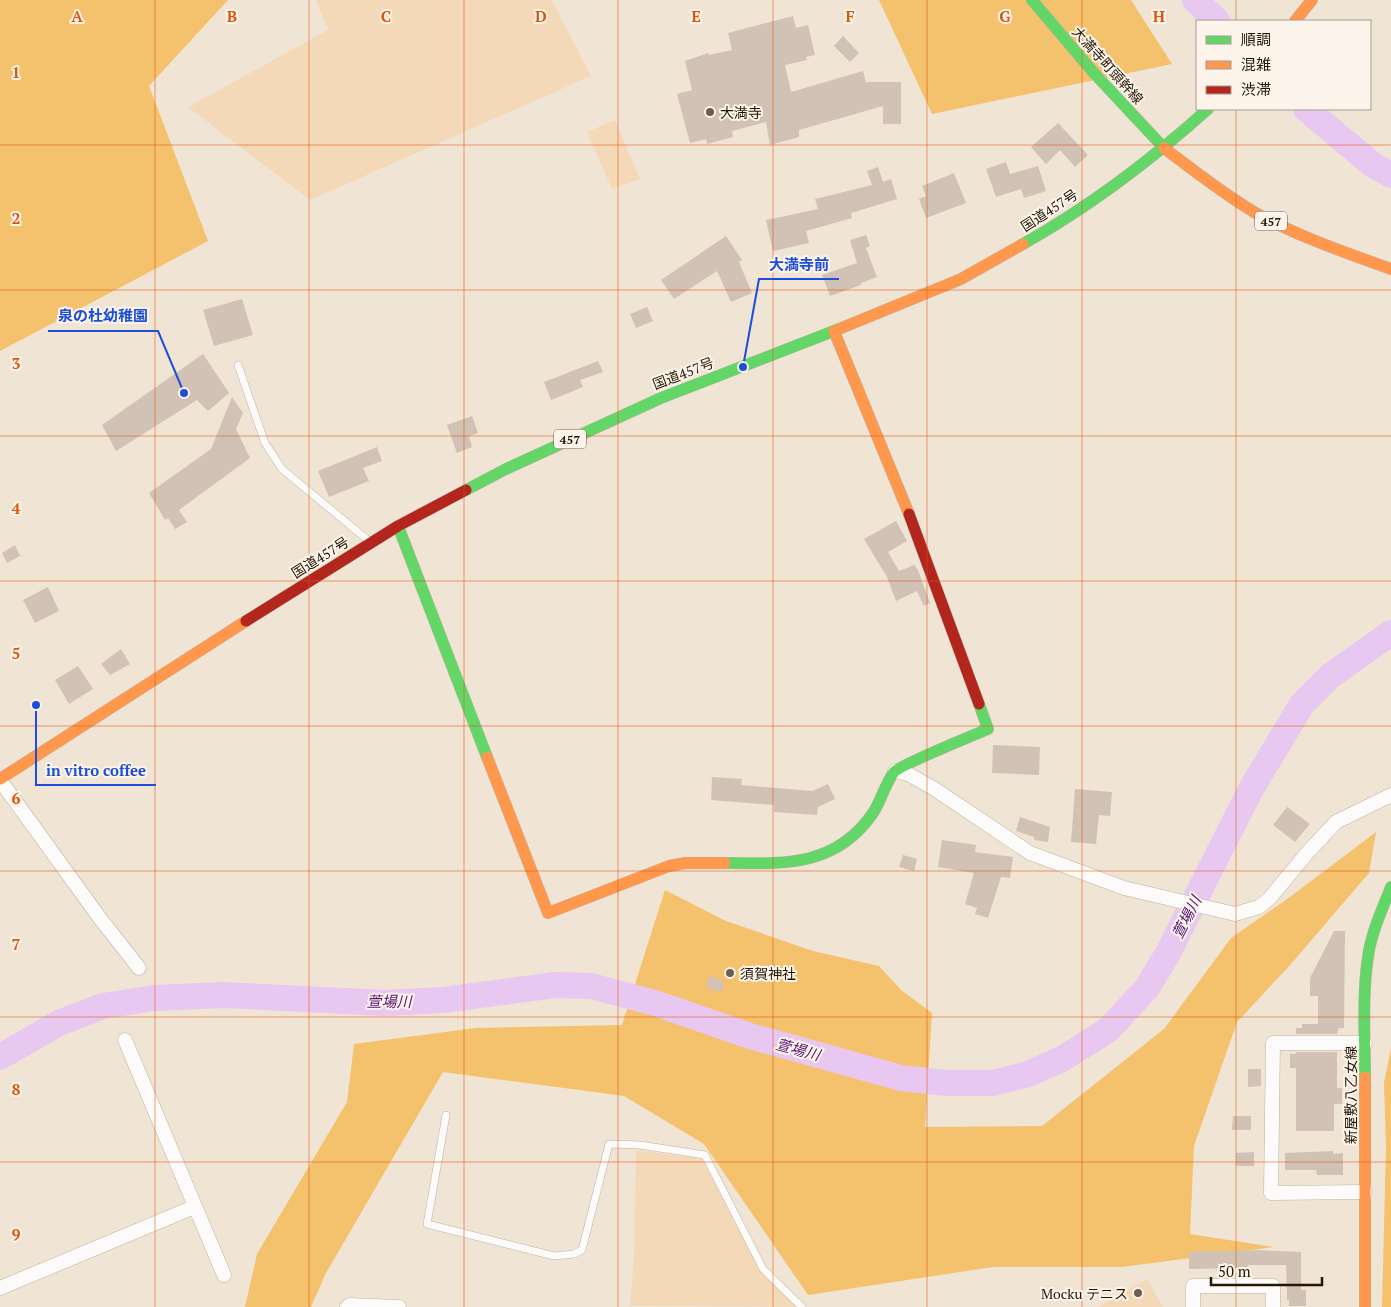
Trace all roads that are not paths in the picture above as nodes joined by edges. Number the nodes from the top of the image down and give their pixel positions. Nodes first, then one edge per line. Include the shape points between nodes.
1 (1032, 0) edge
2 (1312, 0) edge
3 (1296, 20) edge
4 (1207, 110) edge
5 (1164, 148) junction
6 (1391, 269) edge
7 (834, 331) junction
8 (238, 365) dead end
9 (398, 526) junction
10 (372, 543) junction
11 (895, 771) junction
12 (0, 780) edge
13 (1391, 795) edge
14 (1391, 887) edge
15 (139, 968) dead end
16 (125, 1040) dead end
17 (1365, 1043) junction
18 (446, 1115) dead end
19 (1365, 1192) junction
20 (194, 1207) junction
21 (224, 1275) dead end
22 (0, 1288) edge
23 (347, 1307) edge
24 (399, 1307) edge
25 (802, 1307) edge
26 (1193, 1307) edge
27 (1273, 1307) edge
28 (1365, 1307) edge

1 - 5 main road, 大満寺町頭幹線 via 1092,72
2 - 3 main road
4 - 5 main road, 457
5 - 6 main road, 457 via 1209,183 1266,218 1318,243
5 - 7 main road, 国道457号 / 457 via 1059,224 962,279
7 - 9 main road, 国道457号 / 457 via 661,398 506,469
7 - 11 main road via 917,535 988,729
8 - 10 lane via 266,444 282,469
9 - 10 main road, 国道457号 / 457
9 - 11 main road via 548,913 669,866 685,863 782,864 821,856 838,848 859,830 873,813
10 - 12 main road, 国道457号 / 457
11 - 13 street via 908,774 933,788 1030,853 1124,888 1236,914 1259,907 1269,899 1336,822
12 - 15 street
14 - 17 main road, 新屋敷八乙女線 via 1368,956
16 - 20 street
17 - 19 main road, 新屋敷八乙女線
17 - 19 street via 1273,1043 1271,1193
18 - 25 lane via 427,1224 554,1256 574,1254 582,1250 609,1144 640,1145 706,1156 764,1268
19 - 28 main road, 新屋敷八乙女線
20 - 21 street
20 - 22 street
23 - 24 street
26 - 27 street via 1193,1286 1273,1286

